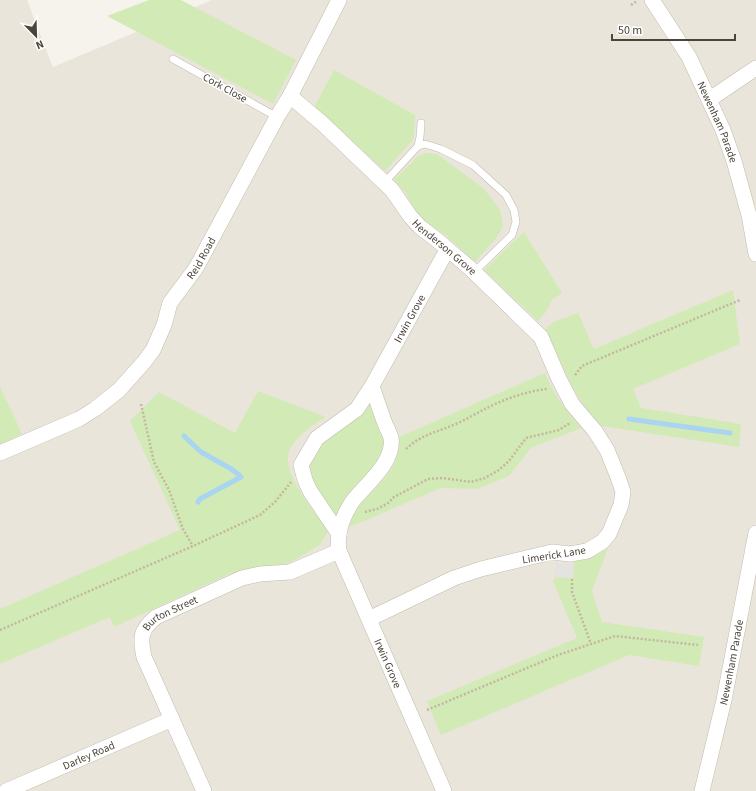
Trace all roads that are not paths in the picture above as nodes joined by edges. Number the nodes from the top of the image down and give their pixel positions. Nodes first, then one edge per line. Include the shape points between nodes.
1 (339, 0) edge
2 (652, 0) edge
3 (173, 59) dead end
4 (756, 68) edge
5 (290, 96) junction
6 (710, 99) junction
7 (277, 117) junction
8 (421, 123) dead end
9 (418, 146) junction
10 (384, 183) junction
11 (447, 250) junction
12 (756, 254) edge
13 (474, 272) junction
14 (372, 386) junction
15 (581, 414) joint
16 (0, 454) edge
17 (756, 533) edge
18 (339, 534) junction
19 (339, 551) junction
20 (369, 619) junction
21 (172, 719) junction
22 (6, 791) edge
23 (204, 791) edge
24 (444, 791) edge
25 (702, 791) edge

1 - 5 street, Reid Road
2 - 6 street, Newenham Parade via 689,57
3 - 7 lane, Cork Close
4 - 6 street
5 - 7 street, Reid Road
5 - 10 street, Henderson Grove
6 - 12 street, Newenham Parade via 734,161 749,215
7 - 16 street, Reid Road via 196,268 170,303 153,350 144,362 119,390 95,409 79,419
8 - 9 lane
9 - 10 lane
9 - 13 lane via 425,144 441,149 473,165 506,195 514,210 516,222 512,235
10 - 11 street, Henderson Grove via 420,227
11 - 13 street, Henderson Grove
11 - 14 street, Irwin Grove
13 - 15 street, Henderson Grove via 541,337 559,379 572,404
14 - 18 street, Irwin Grove via 391,439 389,452 384,465 352,503
14 - 18 street, Irwin Grove via 357,409 317,438 301,465 310,491
15 - 20 street, Limerick Lane via 607,450 623,492 622,505 616,520 602,542 587,551 570,554 552,552 480,569 454,578
17 - 25 street, Newenham Parade via 724,700
18 - 19 street, Irwin Grove
19 - 20 street, Irwin Grove
19 - 21 street, Burton Street via 290,572 242,578 146,624 141,644 144,657
20 - 24 street, Irwin Grove
21 - 22 street, Darley Road
21 - 23 street, Burton Street

